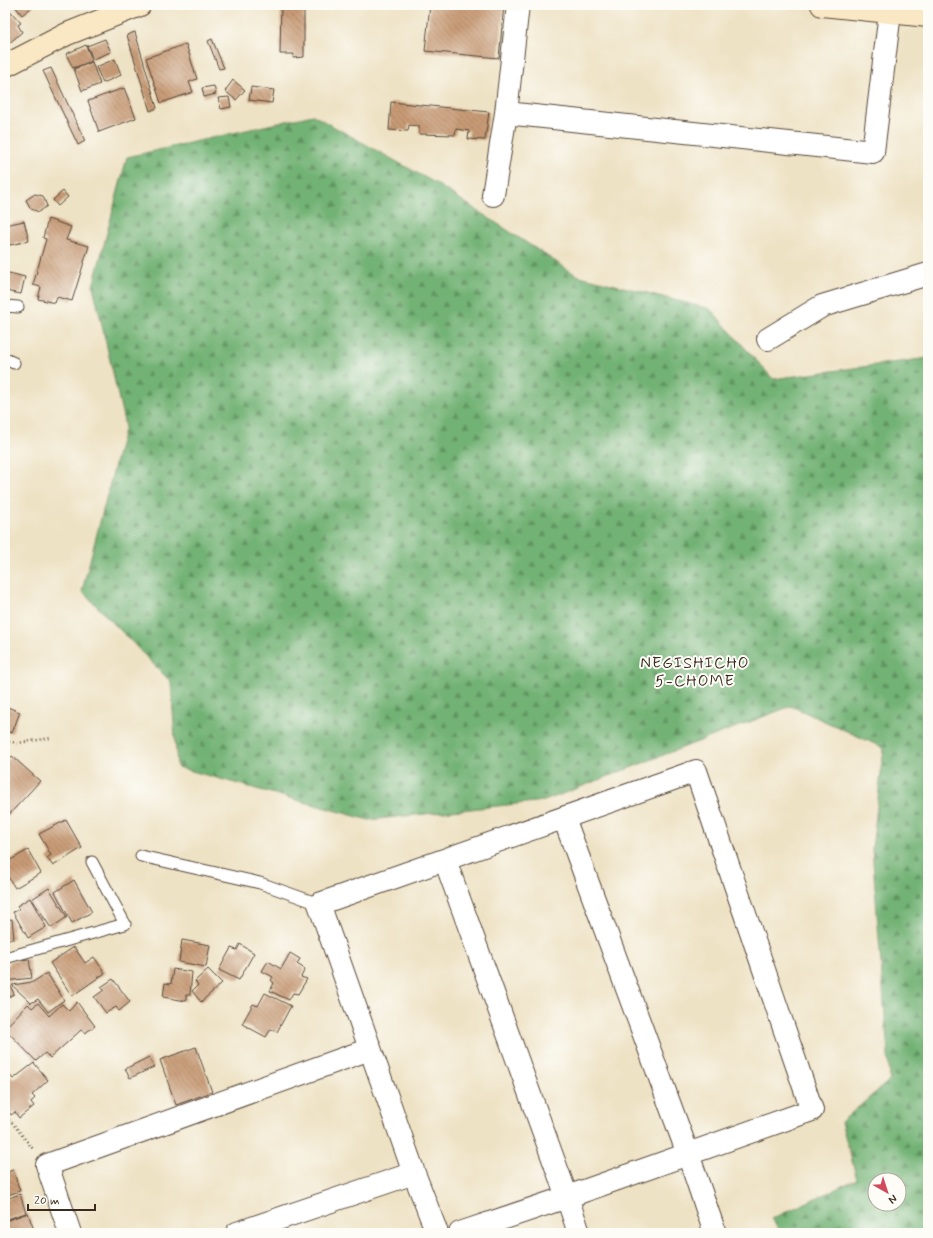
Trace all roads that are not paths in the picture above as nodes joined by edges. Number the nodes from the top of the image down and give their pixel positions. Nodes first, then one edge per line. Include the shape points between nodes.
1 (137, 5) edge
2 (518, 5) edge
3 (822, 5) edge
4 (890, 12) junction
5 (928, 16) edge
6 (5, 66) edge
7 (506, 113) junction
8 (493, 195) dead end
9 (928, 274) edge
10 (5, 306) edge
11 (18, 307) dead end
12 (768, 339) dead end
13 (564, 818) junction
14 (141, 856) dead end
15 (445, 860) junction
16 (92, 862) dead end
17 (319, 904) junction
18 (5, 958) edge
19 (370, 1049) junction
20 (688, 1154) junction
21 (414, 1173) junction
22 (567, 1197) junction
23 (70, 1233) edge
24 (237, 1233) edge
25 (437, 1233) edge
26 (460, 1233) edge
27 (579, 1233) edge
28 (715, 1233) edge

1 - 6 street via 67,34
2 - 7 street
3 - 4 street
4 - 5 street
4 - 7 street via 873,152
7 - 8 street
9 - 12 street via 822,306
10 - 11 lane
13 - 15 street
13 - 20 street
13 - 20 street via 696,771 812,1110
14 - 17 lane via 260,883
15 - 17 street
15 - 22 street
16 - 18 lane via 125,924
17 - 19 street
19 - 21 street
19 - 23 street via 47,1165
20 - 22 street
20 - 28 street
21 - 24 street
21 - 25 street
22 - 26 street
22 - 27 street

